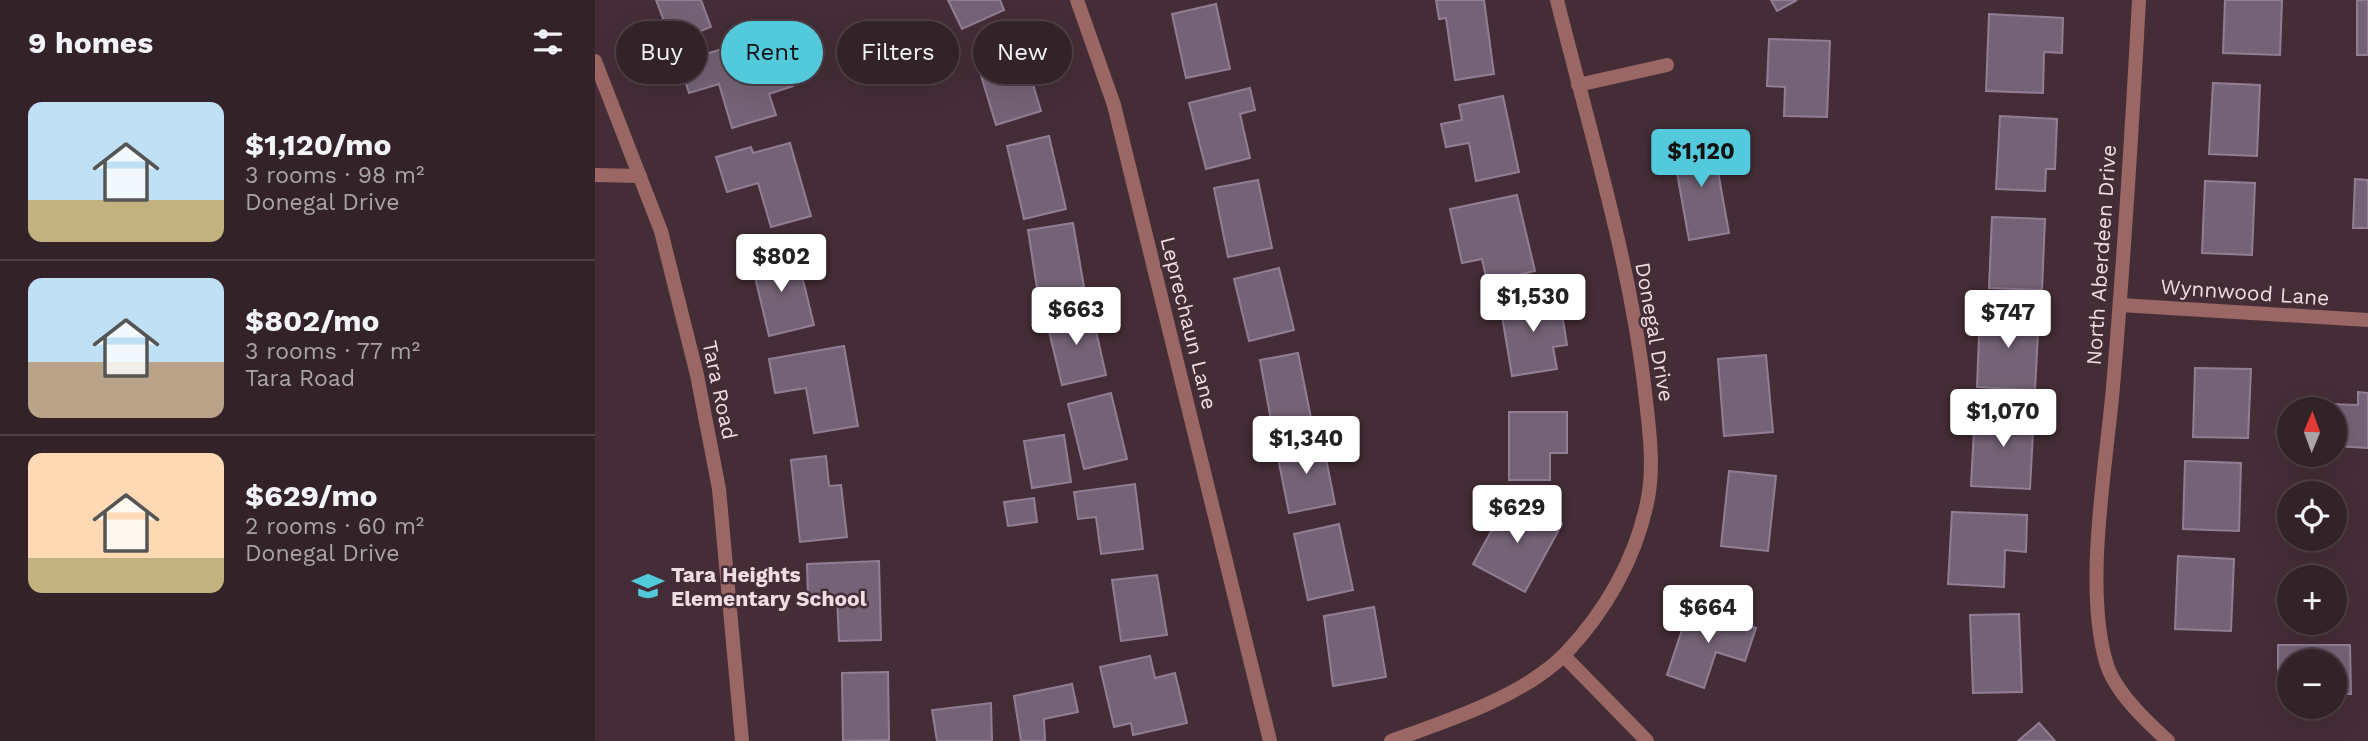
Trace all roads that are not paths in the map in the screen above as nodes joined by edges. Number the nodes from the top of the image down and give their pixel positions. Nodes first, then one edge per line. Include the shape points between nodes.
1 (1077, 0) edge
2 (1557, 0) edge
3 (2139, 0) edge
4 (595, 61) edge
5 (1667, 65) dead end
6 (1578, 85) junction
7 (595, 175) edge
8 (640, 176) junction
9 (2120, 305) junction
10 (2368, 320) edge
11 (1563, 656) junction
12 (742, 741) edge
13 (1271, 741) edge
14 (1391, 741) edge
15 (1647, 741) edge
16 (2168, 741) edge

1 - 13 street, Leprechaun Lane via 1114,105
2 - 6 street, Donegal Drive
3 - 9 street, North Aberdeen Drive
4 - 8 street, Tara Road
5 - 6 street
6 - 11 street, Donegal Drive via 1641,353 1651,443 1648,501 1635,549 1606,604
7 - 8 street
8 - 12 street, Tara Road via 676,288 719,489
9 - 10 street, Wynnwood Lane
9 - 16 street, North Aberdeen Drive via 2097,611 2106,665 2135,710
11 - 14 street, Donegal Drive via 1467,714
11 - 15 street

